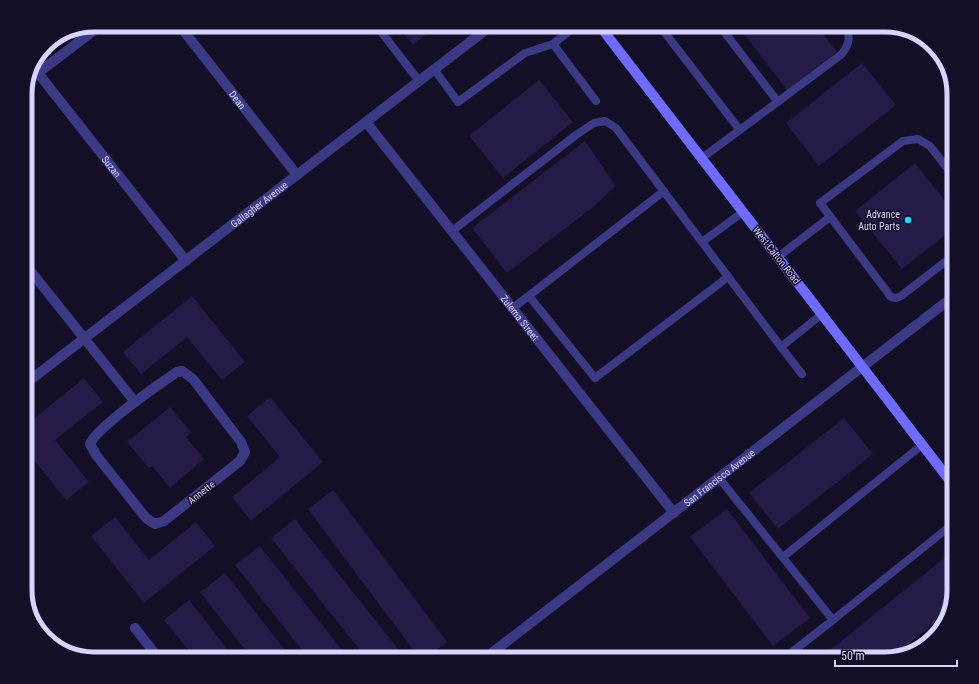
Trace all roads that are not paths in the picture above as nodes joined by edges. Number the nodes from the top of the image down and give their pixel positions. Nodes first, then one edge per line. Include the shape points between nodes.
1 (92, 32) edge
2 (185, 32) edge
3 (382, 32) edge
4 (483, 32) edge
5 (568, 32) edge
6 (604, 32) edge
7 (664, 32) edge
8 (724, 32) edge
9 (847, 32) edge
10 (553, 44) junction
11 (434, 69) junction
12 (35, 75) edge
13 (34, 76) edge
14 (420, 81) junction
15 (596, 101) dead end
16 (778, 102) junction
17 (366, 122) junction
18 (739, 129) junction
19 (702, 158) junction
20 (947, 168) edge
21 (297, 175) junction
22 (664, 191) junction
23 (743, 212) junction
24 (830, 217) junction
25 (452, 231) junction
26 (702, 242) junction
27 (778, 257) junction
28 (947, 260) edge
29 (186, 261) junction
30 (32, 273) edge
31 (728, 277) junction
32 (529, 296) junction
33 (947, 301) edge
34 (513, 308) junction
35 (822, 314) junction
36 (83, 340) junction
37 (781, 347) junction
38 (862, 366) junction
39 (802, 374) dead end
40 (32, 379) edge
41 (135, 402) junction
42 (922, 445) junction
43 (947, 477) edge
44 (719, 478) junction
45 (674, 513) junction
46 (947, 529) edge
47 (783, 557) junction
48 (833, 620) junction
49 (135, 628) dead end
50 (154, 652) edge
51 (493, 652) edge
52 (792, 652) dead end

1 - 12 street
2 - 21 street, Dean
3 - 14 lane
4 - 11 street, Gallagher Avenue
5 - 10 lane
6 - 19 main road, West Calton Road
7 - 18 lane
8 - 16 lane
9 - 16 lane via 849,44 842,54
10 - 11 lane via 525,53 458,102
10 - 15 lane
11 - 14 street, Gallagher Avenue
13 - 29 street, Suzan
14 - 17 street, Gallagher Avenue
16 - 18 lane
17 - 21 street, Gallagher Avenue
17 - 25 street, Zulema Street
18 - 19 lane
19 - 23 main road, West Calton Road
20 - 24 lane via 930,146 918,139 903,141 820,203
21 - 29 street, Gallagher Avenue
22 - 25 lane via 616,128 605,121 594,123
22 - 26 lane
22 - 32 lane
23 - 26 lane
23 - 27 main road, West Calton Road
24 - 27 lane
24 - 28 lane via 891,297 896,298
25 - 34 street, Zulema Street
26 - 31 lane
27 - 35 main road, West Calton Road
29 - 36 street, Gallagher Avenue
30 - 36 street
31 - 32 lane via 595,378
31 - 37 lane
32 - 34 lane
33 - 38 street, San Francisco Avenue
34 - 45 street, Zulema Street
35 - 37 lane
35 - 38 main road, West Calton Road
36 - 40 street, Gallagher Avenue
36 - 41 street
37 - 39 lane
38 - 42 main road, West Calton Road
38 - 44 street, San Francisco Avenue
41 - 41 street, Annette via 176,372 182,371 193,379 241,442 245,452 240,461 164,521 155,524 146,518 90,444 100,431
42 - 43 main road, West Calton Road
42 - 47 lane
44 - 45 street, San Francisco Avenue
44 - 47 lane
45 - 51 street, San Francisco Avenue
46 - 48 lane
47 - 48 lane
48 - 52 lane
49 - 50 street

